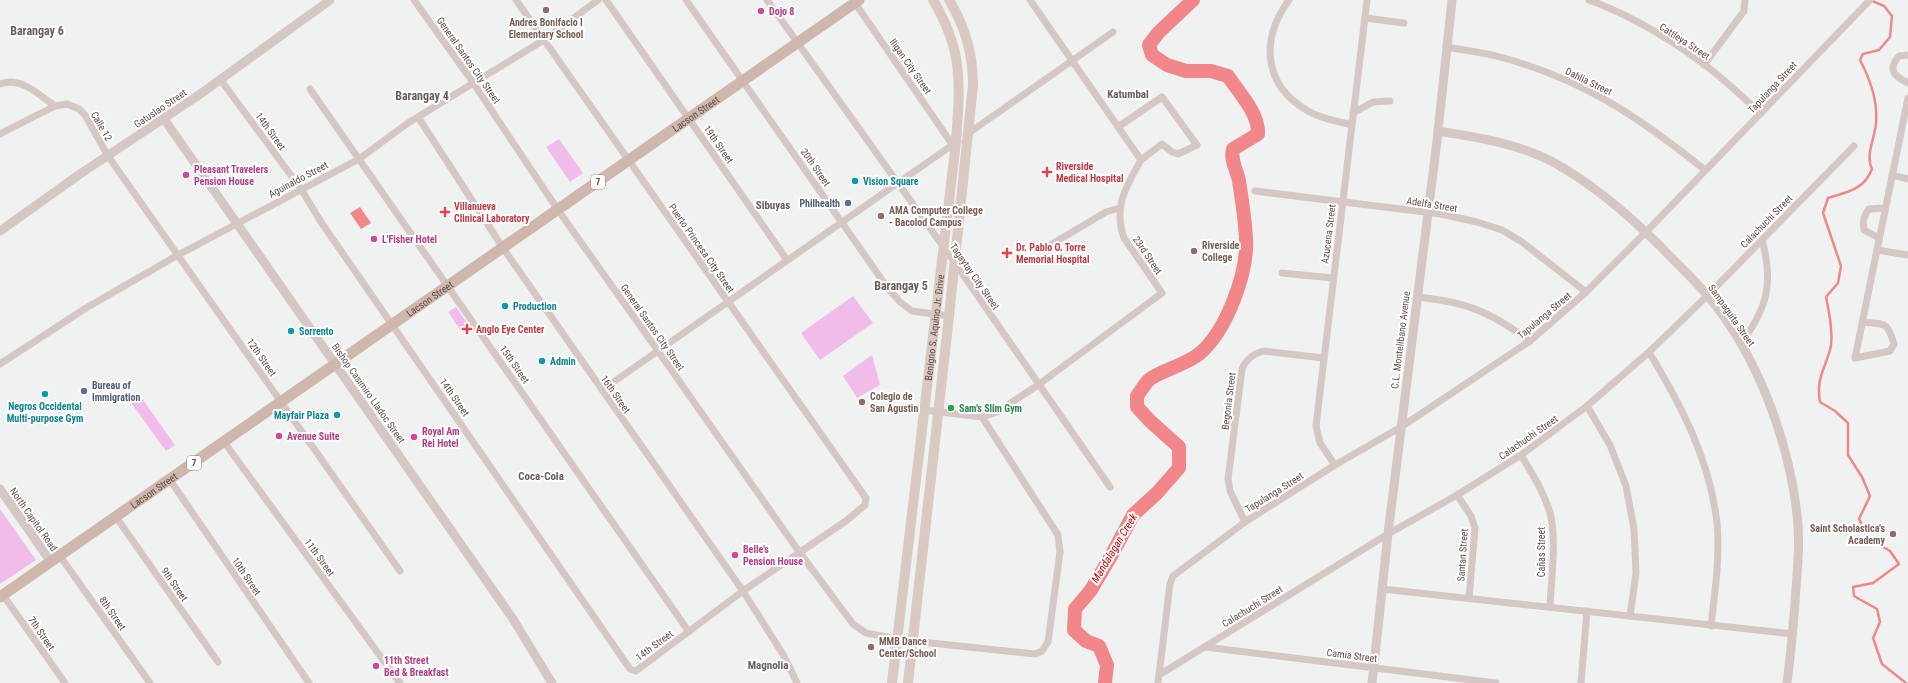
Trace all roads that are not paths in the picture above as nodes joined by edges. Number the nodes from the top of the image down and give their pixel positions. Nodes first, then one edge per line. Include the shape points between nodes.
1 (330, 0) edge
2 (414, 0) edge
3 (516, 0) edge
4 (598, 0) edge
5 (606, 0) edge
6 (686, 0) edge
7 (767, 0) edge
8 (933, 0) edge
9 (949, 0) edge
10 (1030, 0) edge
11 (1289, 0) edge
12 (1367, 0) edge
13 (1452, 0) edge
14 (1589, 0) edge
15 (1745, 0) edge
16 (856, 1) edge
17 (1868, 1) edge
18 (1365, 18) junction
19 (1404, 23) dead end
20 (1113, 32) dead end
21 (544, 40) junction
22 (798, 43) junction
23 (1446, 47) junction
24 (1908, 55) edge
25 (1072, 61) junction
26 (1704, 65) junction
27 (220, 79) junction
28 (743, 81) junction
29 (1908, 83) edge
30 (0, 84) edge
31 (474, 84) junction
32 (310, 89) dead end
33 (1908, 98) edge
34 (1390, 101) dead end
35 (55, 106) junction
36 (1353, 113) junction
37 (1761, 113) junction
38 (418, 117) junction
39 (164, 119) junction
40 (689, 119) junction
41 (0, 124) edge
42 (1352, 125) junction
43 (1118, 127) junction
44 (1438, 130) junction
45 (2, 132) edge
46 (969, 133) junction
47 (954, 143) junction
48 (1854, 146) dead end
49 (108, 156) junction
50 (359, 159) junction
51 (1141, 160) junction
52 (629, 161) junction
53 (1705, 170) junction
54 (1892, 175) junction
55 (1908, 180) edge
56 (897, 184) junction
57 (301, 189) junction
58 (1255, 191) dead end
59 (1342, 202) junction
60 (1120, 208) junction
61 (1885, 208) junction
62 (558, 210) junction
63 (1427, 213) junction
64 (842, 222) junction
65 (238, 223) junction
66 (0, 231) edge
67 (1646, 232) junction
68 (1879, 238) junction
69 (1762, 240) junction
70 (943, 247) junction
71 (1046, 247) dead end
72 (503, 248) junction
73 (1876, 250) junction
74 (178, 255) junction
75 (1908, 255) edge
76 (788, 260) junction
77 (955, 263) junction
78 (1282, 273) dead end
79 (1333, 278) junction
80 (449, 286) junction
81 (1586, 292) junction
82 (1708, 295) junction
83 (1417, 297) junction
84 (728, 302) junction
85 (935, 314) junction
86 (949, 316) junction
87 (1862, 322) junction
88 (393, 325) junction
89 (1530, 341) junction
90 (1741, 344) junction
91 (658, 351) junction
92 (1649, 352) junction
93 (1323, 358) junction
94 (0, 364) edge
95 (336, 364) junction
96 (1038, 385) junction
97 (602, 390) junction
98 (282, 402) junction
99 (1587, 406) junction
100 (924, 410) junction
101 (938, 411) junction
102 (982, 417) junction
103 (1401, 427) junction
104 (224, 442) junction
105 (1521, 455) junction
106 (1335, 465) junction
107 (170, 480) junction
108 (915, 484) junction
109 (930, 486) junction
110 (1110, 487) dead end
111 (0, 489) edge
112 (1457, 495) junction
113 (116, 517) junction
114 (1245, 522) junction
115 (1388, 534) junction
116 (800, 553) junction
117 (55, 559) junction
118 (400, 571) dead end
119 (1382, 589) junction
120 (743, 591) junction
121 (902, 593) junction
122 (917, 595) junction
123 (2, 596) edge
124 (1469, 598) junction
125 (1550, 607) junction
126 (1588, 612) junction
127 (1630, 616) junction
128 (1711, 626) junction
129 (689, 632) junction
130 (1793, 634) junction
131 (897, 639) junction
132 (912, 641) junction
133 (1205, 647) junction
134 (218, 662) dead end
135 (1374, 668) junction
136 (1159, 674) junction
137 (65, 683) edge
138 (150, 683) edge
139 (309, 683) edge
140 (400, 683) edge
141 (552, 683) edge
142 (797, 683) edge
143 (892, 683) edge
144 (908, 683) edge
145 (1158, 683) edge
146 (1372, 683) edge
147 (1496, 683) edge
148 (1581, 683) edge
149 (1787, 683) edge

1 - 27 street, Gatuslao Street
2 - 31 street, General Santos City Street
3 - 21 street, Puerto Princesa City Street
4 - 21 street, Aguinaldo Street
5 - 40 street, 19th Street
6 - 28 street, 20th Street
7 - 22 street, Tagaytay City Street
8 - 47 main road, Benigno S. Aquino Jr. Drive via 946,23 957,58 960,92
9 - 46 main road, Benigno S. Aquino Jr. Drive via 960,20 972,61
10 - 25 street
11 - 42 street via 1281,11 1271,36 1270,62 1279,85 1308,111
12 - 18 street, Azucena Street
13 - 23 street, C.L. Montelibano Avenue
14 - 26 street, Cattleya Street via 1611,8 1659,35
15 - 26 street via 1744,10
16 - 22 main road, Lacson Street / 7
16 - 47 street, Iligan City Street
17 - 37 street, Tapulanga Street
18 - 19 street
18 - 36 street, Azucena Street
20 - 25 street
21 - 31 street, Aguinaldo Street
21 - 52 street, Puerto Princesa City Street
22 - 28 main road, Lacson Street / 7
22 - 56 street, Tagaytay City Street
23 - 44 street, C.L. Montelibano Avenue
23 - 53 street, Dahlia Street via 1498,57 1538,69 1585,88 1622,108
24 - 29 street via 1899,56 1894,62 1893,70 1896,77
25 - 43 street
25 - 46 street
26 - 37 street, Cattleya Street
27 - 39 street, Gatuslao Street
27 - 57 street, 14th Street
28 - 40 main road, Lacson Street / 7
28 - 64 street, 20th Street
30 - 35 street via 15,81 22,83
31 - 38 street, Aguinaldo Street
31 - 62 street, General Santos City Street
32 - 50 street, 15th Street
33 - 54 street
34 - 36 street via 1373,102
35 - 45 street, Calle 12
35 - 49 street, Calle 12 via 67,104 79,109
36 - 42 street, Azucena Street
37 - 53 street, Tapulanga Street
38 - 50 street, Aguinaldo Street
38 - 72 street, 16th Street
39 - 49 street, Gatuslao Street
39 - 65 street, Bishop Casimiro Lladoc Street
40 - 52 main road, Lacson Street / 7
40 - 76 street, 19th Street
41 - 45 street, Calle 12
42 - 59 street, Azucena Street
43 - 51 street
43 - 51 street via 1162,97 1197,146 1178,154 1162,144
44 - 63 street, C.L. Montelibano Avenue
44 - 67 street, Sampaguita Street via 1500,142 1550,161 1597,190
46 - 47 street
46 - 77 main road, Benigno S. Aquino Jr. Drive
47 - 56 street
47 - 70 main road, Benigno S. Aquino Jr. Drive
48 - 69 street, Calachuchi Street
49 - 66 street, Gatuslao Street
49 - 74 street, 12th Street
50 - 57 street, Aguinaldo Street
50 - 80 street, 15th Street
51 - 60 street, 23rd Street via 1124,191
52 - 62 main road, Lacson Street / 7
52 - 84 street, Puerto Princesa City Street
53 - 67 street, Tapulanga Street
54 - 55 street
54 - 61 street
56 - 64 street
56 - 70 street, Tagaytay City Street
57 - 65 street, Aguinaldo Street
57 - 88 street, 14th Street
58 - 59 street, Adelfa Street
59 - 63 street, Adelfa Street
59 - 79 street, Azucena Street
60 - 71 street via 1106,212
60 - 96 street, 23rd Street via 1124,238 1162,293
61 - 68 street
61 - 68 street via 1869,209 1865,214 1864,230
62 - 72 main road, Lacson Street / 7
62 - 91 street, General Santos City Street
63 - 81 street, Adelfa Street via 1477,222 1502,230 1522,242
63 - 83 street, C.L. Montelibano Avenue
64 - 76 street
64 - 85 street, 20th Street via 900,302 912,311
65 - 74 street, Aguinaldo Street
65 - 95 street, Bishop Casimiro Lladoc Street
67 - 81 street, Tapulanga Street
67 - 82 street, Sampaguita Street
68 - 73 street
69 - 82 street, Calachuchi Street
69 - 90 street via 1769,276 1767,294 1761,312
70 - 77 street, Tagaytay City Street
70 - 85 main road, Benigno S. Aquino Jr. Drive
72 - 80 main road, Lacson Street / 7
72 - 97 street, 16th Street
73 - 75 street
73 - 87 street
74 - 94 street, Aguinaldo Street via 86,308
74 - 98 street, 12th Street
76 - 84 street
77 - 86 main road, Benigno S. Aquino Jr. Drive
77 - 96 street, Tagaytay City Street
78 - 79 street
79 - 93 street, Azucena Street
80 - 88 main road, Lacson Street / 7
80 - 129 street, 15th Street
81 - 89 street, Tapulanga Street
82 - 90 street, Sampaguita Street
82 - 92 street, Calachuchi Street
83 - 89 street via 1448,300 1478,309 1506,323
83 - 103 street, C.L. Montelibano Avenue
84 - 91 street
84 - 116 street, Puerto Princesa City Street via 866,498 863,508
85 - 86 street, 20th Street
85 - 100 main road, Benigno S. Aquino Jr. Drive
86 - 101 main road, Benigno S. Aquino Jr. Drive
87 - 87 street via 1855,358 1890,351 1894,344 1890,329 1886,325
88 - 95 main road, Lacson Street / 7
88 - 129 street, 14th Street via 630,669 636,671
89 - 103 street, Tapulanga Street
90 - 130 street, Sampaguita Street via 1758,376 1780,432 1797,514 1799,550
91 - 97 street
91 - 116 street, General Santos City Street
92 - 99 street, Calachuchi Street
92 - 128 street via 1678,401 1696,440 1711,490 1717,523 1717,568
93 - 106 street, Azucena Street via 1316,426 1320,443
93 - 114 street, Begonia Street via 1263,351 1245,362 1228,478 1230,491
95 - 98 main road, Lacson Street / 7
95 - 141 street, Bishop Casimiro Lladoc Street via 513,619
96 - 102 street, 23rd Street via 997,412
96 - 110 street, Tagaytay City Street
97 - 120 street, 16th Street
98 - 104 main road, Lacson Street / 7
98 - 118 street, 12th Street
99 - 105 street, Calachuchi Street
99 - 127 street via 1610,445 1629,500 1634,529 1636,573
100 - 101 street
100 - 108 main road, Benigno S. Aquino Jr. Drive
101 - 102 street
101 - 109 main road, Benigno S. Aquino Jr. Drive
102 - 132 street via 1058,535 1060,552 1048,642 1042,651 1035,654
103 - 106 street, Tapulanga Street
103 - 115 street, C.L. Montelibano Avenue
104 - 107 main road, Lacson Street / 7
104 - 140 street, 11th Street
105 - 112 street, Calachuchi Street
105 - 125 street, Cañas Street via 1543,493 1553,528
106 - 114 street, Tapulanga Street
107 - 113 main road, Lacson Street / 7
107 - 139 street, 10th Street
108 - 109 main road
108 - 121 main road, Benigno S. Aquino Jr. Drive
109 - 122 main road, Benigno S. Aquino Jr. Drive
111 - 117 street, North Capitol Road
112 - 115 street, Calachuchi Street
112 - 124 street, Santan Street via 1471,516 1475,528
113 - 117 main road, Lacson Street / 7
113 - 134 street, 9th Street
114 - 136 street, Tapulanga Street via 1174,576 1170,584
115 - 119 street, C.L. Montelibano Avenue
115 - 133 street, Calachuchi Street
116 - 120 street
116 - 131 street, General Santos City Street via 858,630
117 - 123 main road, Lacson Street / 7
117 - 138 street, 8th Street
119 - 124 street
119 - 135 street, C.L. Montelibano Avenue
120 - 129 street
120 - 142 street, 16th Street via 784,656
121 - 122 main road
121 - 131 main road, Benigno S. Aquino Jr. Drive
122 - 132 main road, Benigno S. Aquino Jr. Drive
123 - 137 street, 7th Street
124 - 125 street
125 - 126 street
126 - 127 street
126 - 148 street
127 - 128 street
128 - 130 street
130 - 149 street, Sampaguita Street
131 - 143 main road, Benigno S. Aquino Jr. Drive
132 - 144 main road, Benigno S. Aquino Jr. Drive
133 - 135 street, Camia Street
133 - 136 street, Calachuchi Street
135 - 146 street, C.L. Montelibano Avenue
135 - 147 street, Camia Street
136 - 145 street

